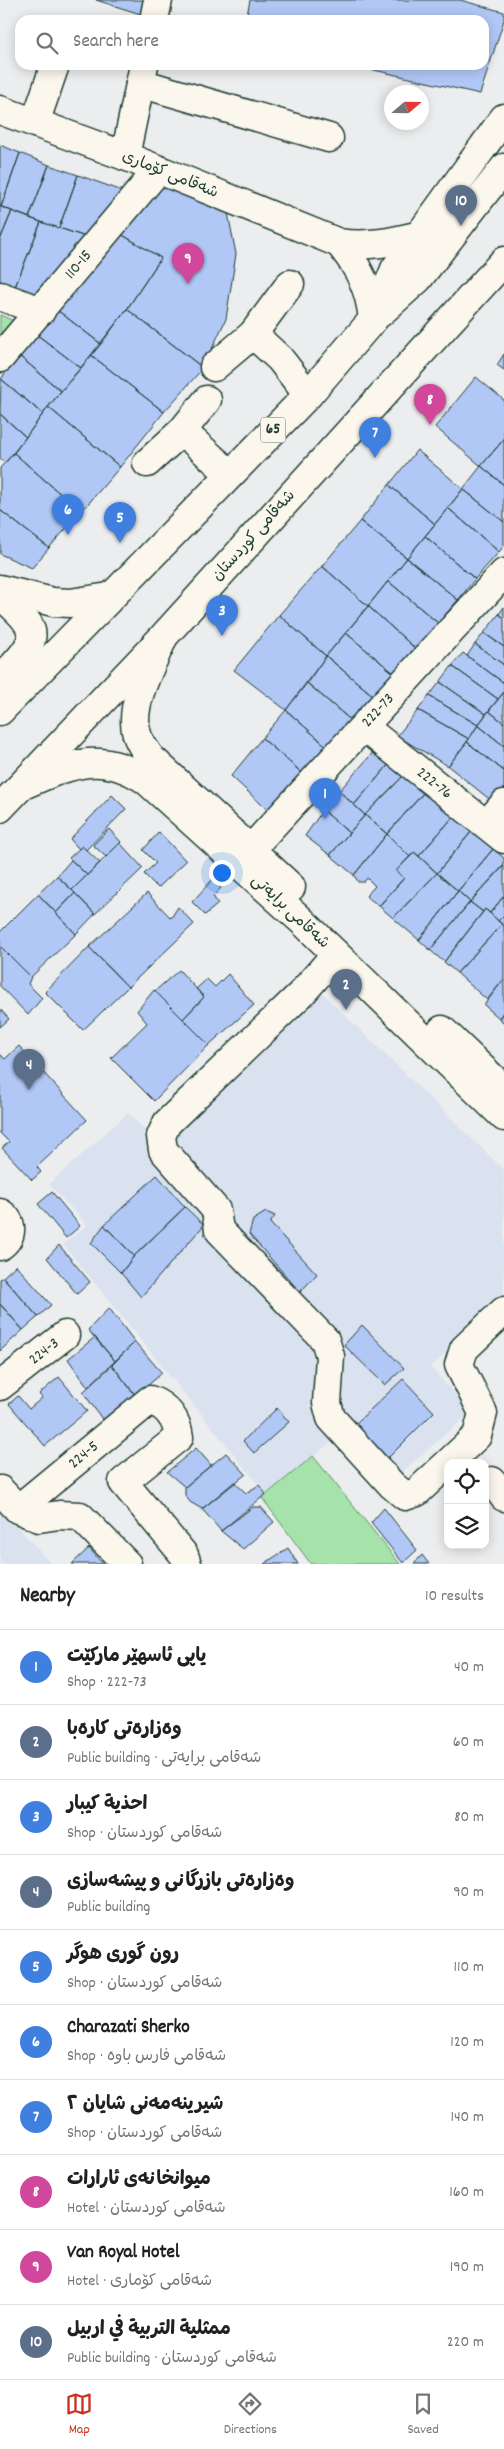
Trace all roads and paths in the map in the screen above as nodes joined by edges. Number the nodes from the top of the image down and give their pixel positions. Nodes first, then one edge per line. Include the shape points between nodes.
1 (158, 0) edge
2 (155, 15) edge
3 (53, 70) edge
4 (142, 74) edge
5 (0, 110) edge
6 (504, 118) edge
7 (36, 123) junction
8 (329, 138) dead end
9 (124, 156) junction
10 (504, 168) edge
11 (158, 170) junction
12 (420, 235) junction
13 (340, 243) junction
14 (501, 271) edge
15 (290, 284) dead end
16 (0, 296) edge
17 (41, 311) junction
18 (375, 318) junction
19 (253, 334) junction
20 (0, 358) edge
21 (214, 367) dead end
22 (308, 395) junction
23 (207, 400) dead end
24 (182, 431) junction
25 (147, 463) dead end
26 (230, 474) junction
27 (504, 573) edge
28 (0, 589) edge
29 (0, 595) edge
30 (109, 598) junction
31 (163, 637) junction
32 (0, 680) edge
33 (0, 711) edge
34 (364, 727) junction
35 (23, 785) junction
36 (0, 808) edge
37 (498, 822) edge
38 (245, 856) junction
39 (336, 954) junction
40 (504, 1089) edge
41 (504, 1117) edge
42 (0, 1213) edge
43 (0, 1246) edge
44 (504, 1311) edge
45 (65, 1335) dead end
46 (0, 1386) edge
47 (19, 1506) edge
48 (127, 1564) edge
49 (188, 1564) edge

1 - 2 main road
3 - 7 main road
4 - 8 main road
4 - 9 main road
5 - 7 main road, شەقامی کۆماری
6 - 12 main road, 65
7 - 9 main road, شەقامی کۆماری
9 - 11 main road, شەقامی کۆماری
10 - 18 main road, 65 via 418,279
11 - 13 main road, شەقامی کۆماری
11 - 17 main road, 110-15
12 - 13 main road via 379,245
12 - 18 main road, 65 via 395,269
13 - 18 main road via 357,264
14 - 31 main road, شەقامی کوردستان
15 - 19 main road
16 - 17 main road
17 - 20 main road, 110-15
18 - 22 main road, 65
19 - 21 main road
19 - 22 main road via 280,359
22 - 26 main road, 65
23 - 24 main road
24 - 25 main road
24 - 26 main road
26 - 30 main road, 65
27 - 34 main road, 222-73
28 - 30 main road via 53,602
29 - 32 main road via 23,614 32,631 29,647
30 - 33 main road, 65
31 - 35 main road, شەقامی کوردستان
31 - 38 main road, شەقامی برایەتی via 139,697 135,724 139,739 150,758
34 - 37 main road, 222-76
34 - 38 main road, 222-73
35 - 36 main road, شەقامی کوردستان
35 - 38 main road, شەقامی برایەتی via 63,768 90,762 120,765 146,780
38 - 39 main road, شەقامی برایەتی
38 - 40 main road, شەقامی برایەتی
39 - 41 main road, شەقامی برایەتی
39 - 44 main road via 301,994 167,1123 161,1136 163,1150 216,1210 218,1230 324,1340 330,1356 327,1403 331,1418 405,1496 417,1492 477,1436 483,1414 459,1365 464,1349
42 - 43 main road via 9,1221 11,1232
45 - 46 main road, 224-3
47 - 48 main road via 80,1516
47 - 49 main road, 224-5 via 150,1400 160,1403 178,1425 179,1438 123,1482

